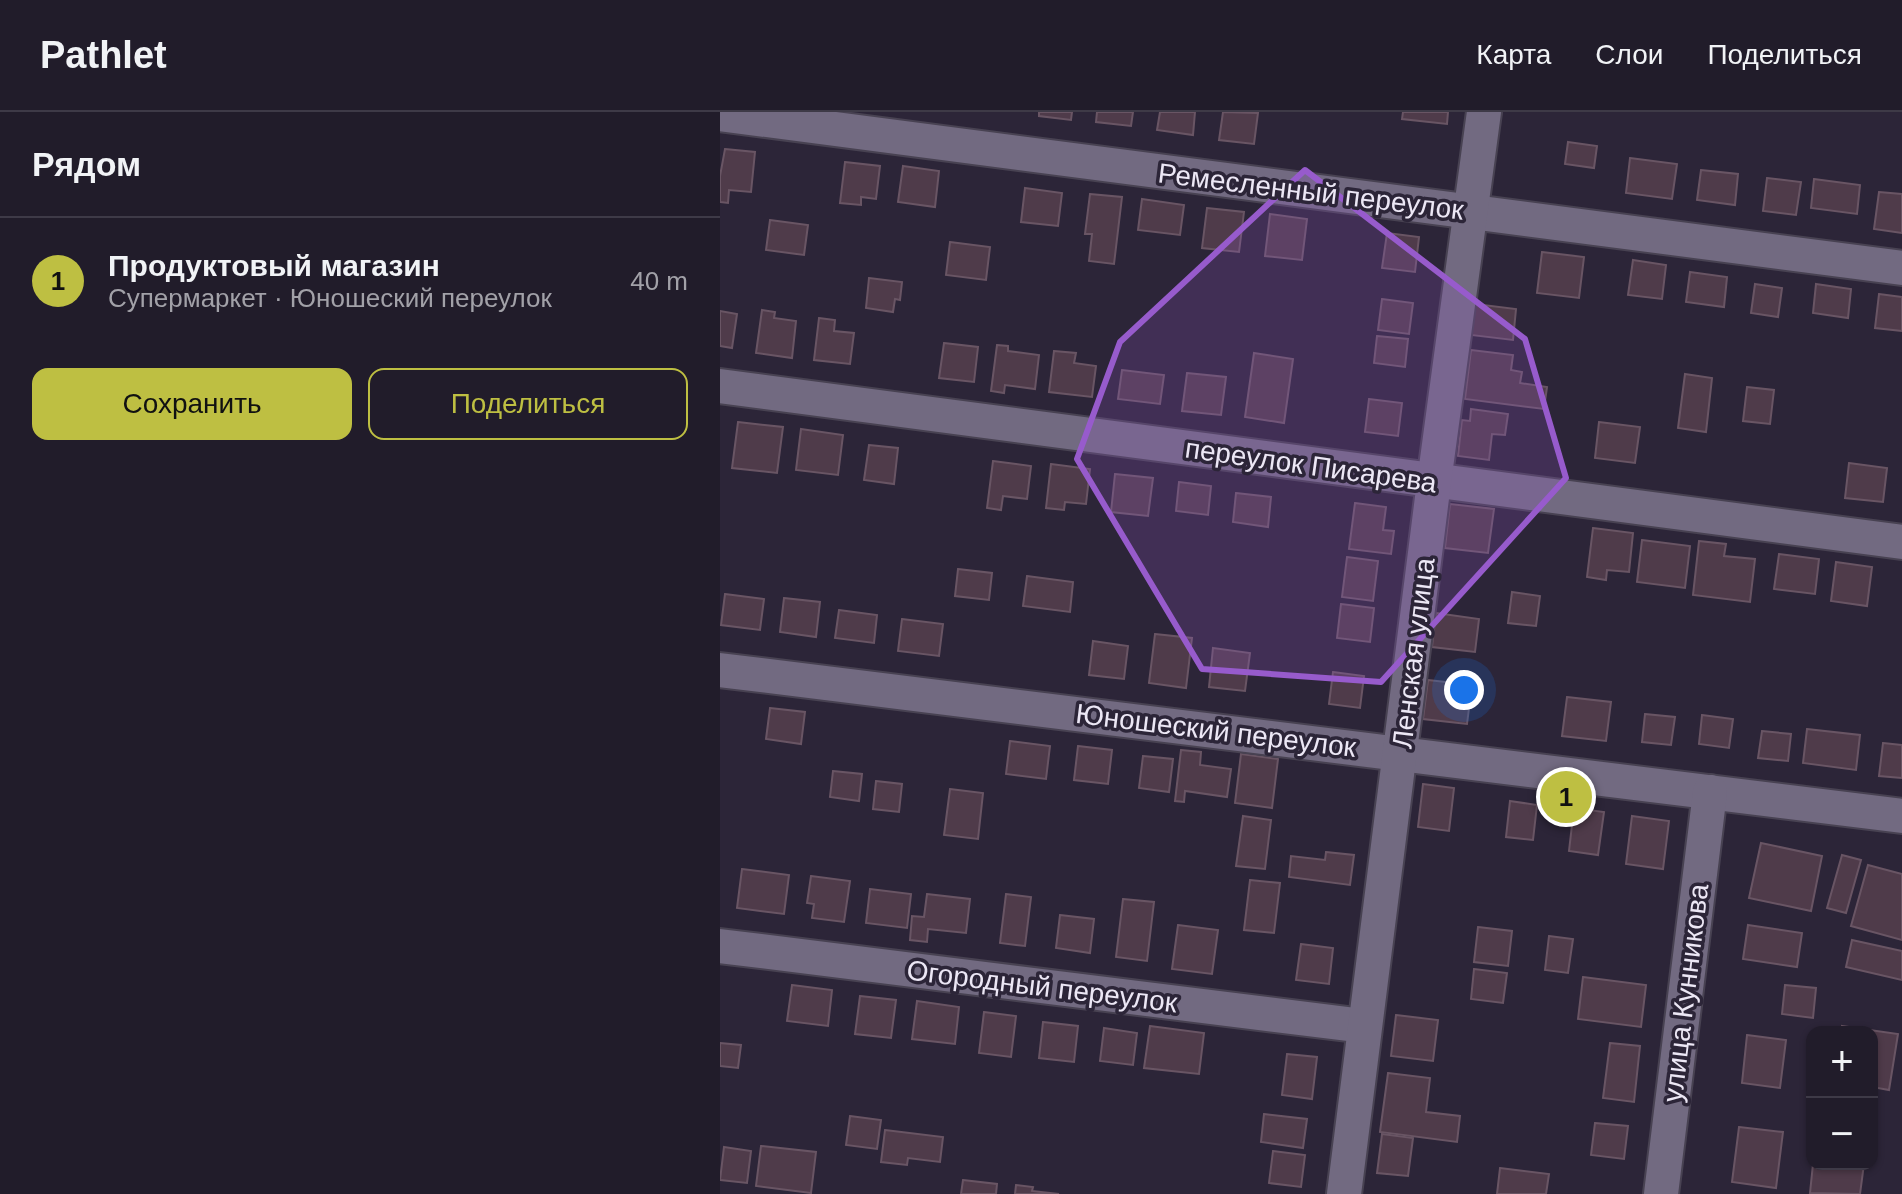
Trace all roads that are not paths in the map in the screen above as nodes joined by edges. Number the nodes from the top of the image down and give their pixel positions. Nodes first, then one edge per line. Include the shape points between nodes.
1 (1484, 112) edge
2 (720, 114) edge
3 (1471, 212) junction
4 (1902, 268) edge
5 (720, 386) edge
6 (1434, 482) junction
7 (1902, 542) edge
8 (720, 670) edge
9 (1400, 753) junction
10 (1710, 792) junction
11 (1902, 816) edge
12 (720, 946) edge
13 (1364, 1026) junction
14 (1344, 1194) edge
15 (1661, 1194) edge

1 - 3 street, Ленская улица
2 - 3 street, Ремесленный переулок
3 - 4 street, Ремесленный переулок
3 - 6 street, Ленская улица
5 - 6 street, переулок Писарева
6 - 7 street, переулок Писарева
6 - 9 street, Ленская улица
8 - 9 street, Юношеский переулок
9 - 10 street, Юношеский переулок
9 - 13 street, Ленская улица
10 - 11 street, Юношеский переулок
10 - 15 street, улица Кунникова
12 - 13 street, Огородный переулок
13 - 14 street, Ленская улица

